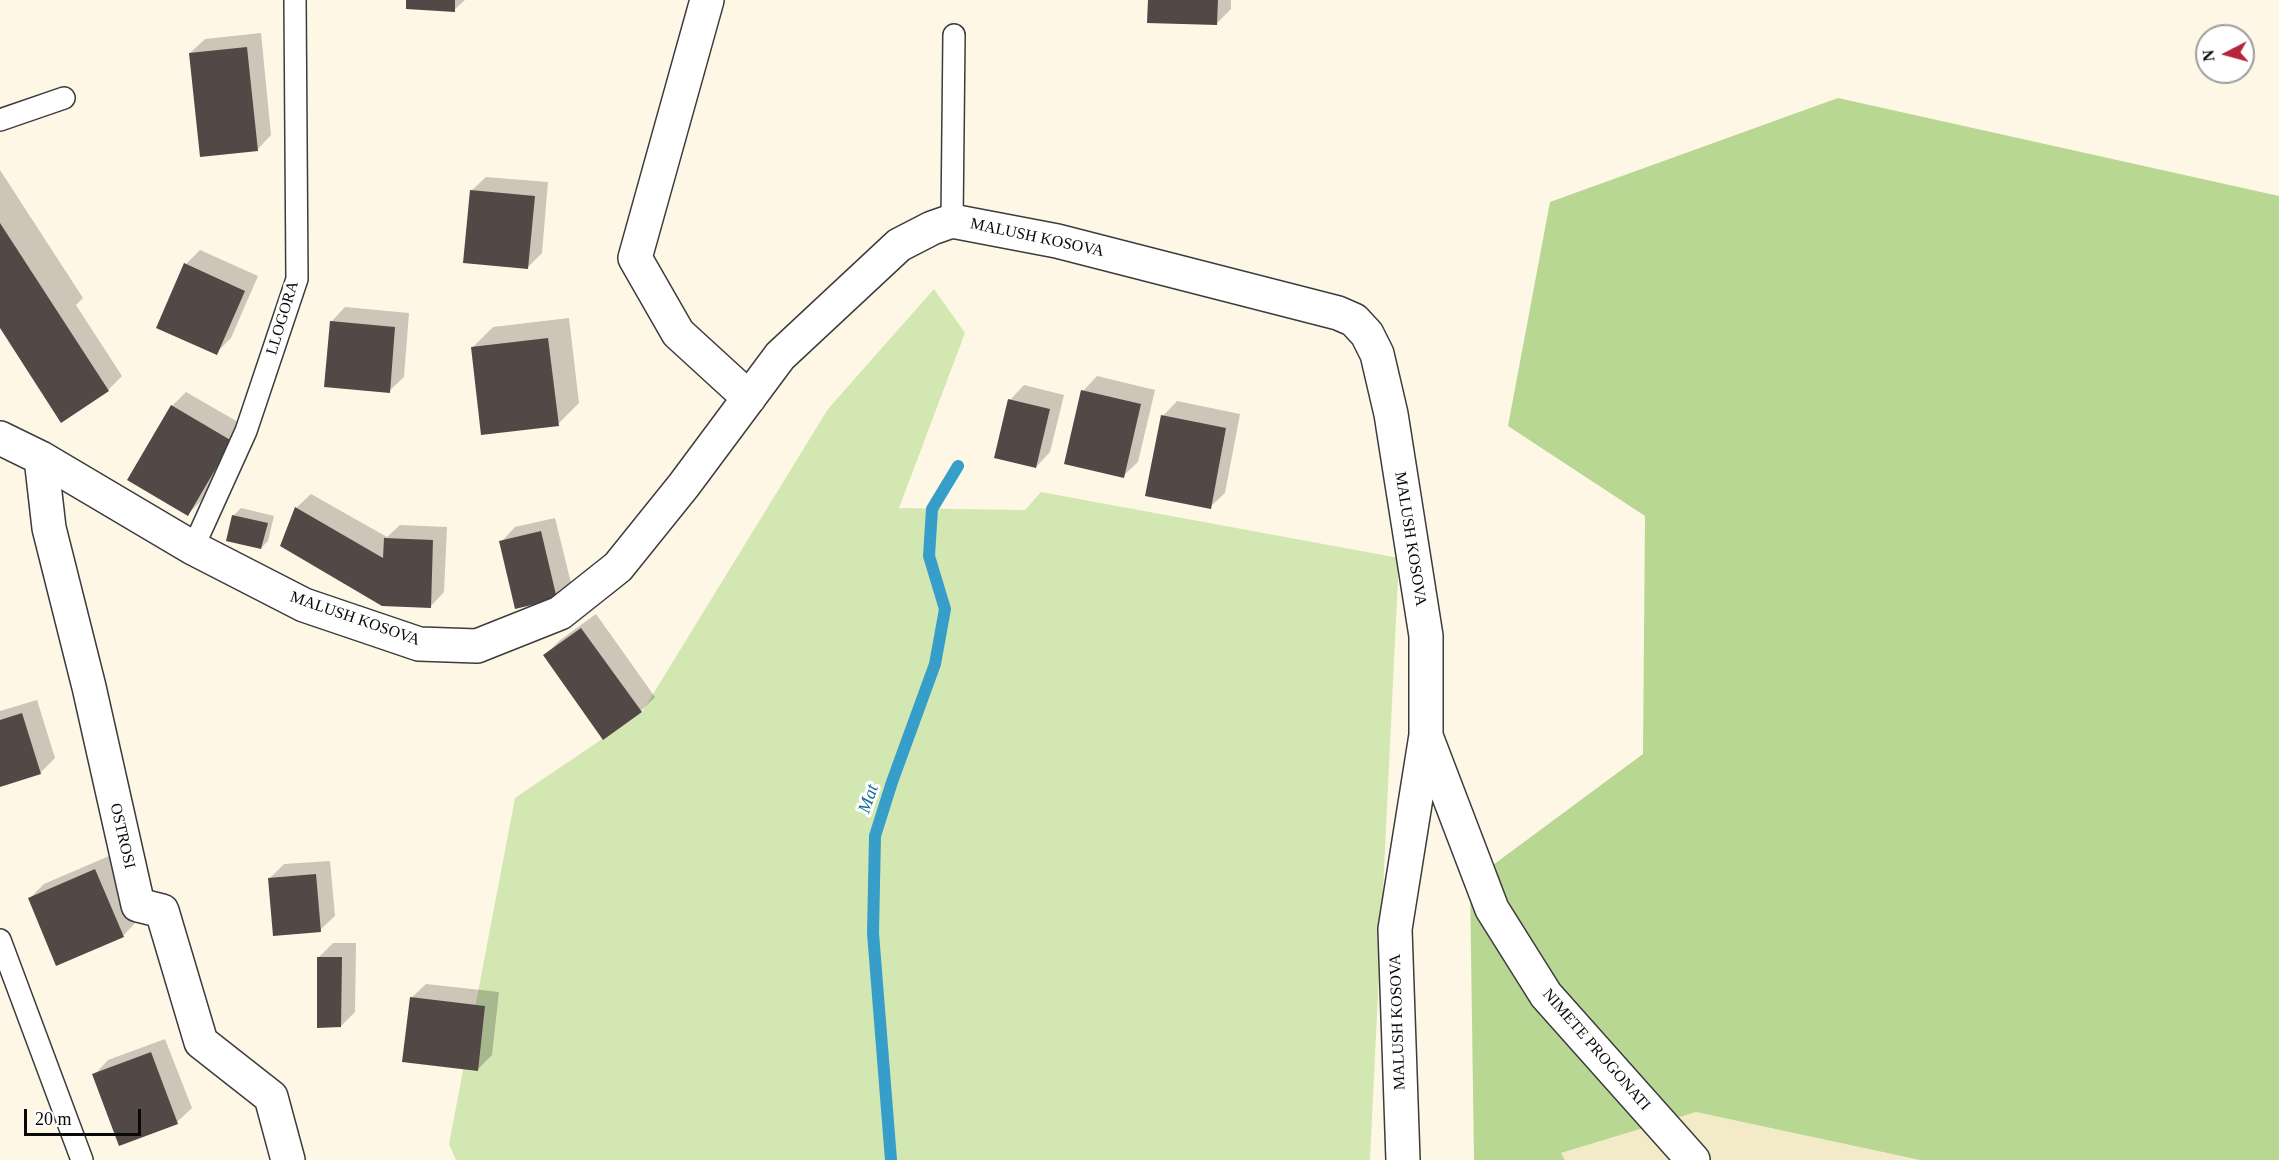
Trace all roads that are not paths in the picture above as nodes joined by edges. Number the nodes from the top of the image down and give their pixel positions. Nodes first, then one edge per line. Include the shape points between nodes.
1 (295, 0) edge
2 (706, 0) edge
3 (954, 35) dead end
4 (64, 98) dead end
5 (0, 120) edge
6 (952, 221) junction
7 (749, 398) junction
8 (0, 438) edge
9 (40, 458) junction
10 (193, 548) junction
11 (1426, 735) junction
12 (0, 940) edge
13 (82, 1160) edge
14 (288, 1160) edge
15 (1403, 1160) edge
16 (1693, 1160) edge

1 - 10 lane, LLOGORA via 297,279 246,431
2 - 7 street via 635,258 678,333
3 - 6 lane
4 - 5 lane
6 - 7 street, MALUSH KOSOVA via 899,245 780,356
6 - 11 street, MALUSH KOSOVA via 1057,241 1338,313 1354,320 1367,334 1377,354 1391,414 1426,636
7 - 10 street, MALUSH KOSOVA via 618,567 560,614 477,646 419,644 385,633 304,605
8 - 9 street, MALUSH KOSOVA
9 - 10 street, MALUSH KOSOVA
9 - 14 street, OSTROSI via 49,528 138,905 162,911 201,1042 271,1097
11 - 15 street, MALUSH KOSOVA via 1395,929
11 - 16 street, NIMETE PROGONATI via 1492,909 1540,985
12 - 13 lane

